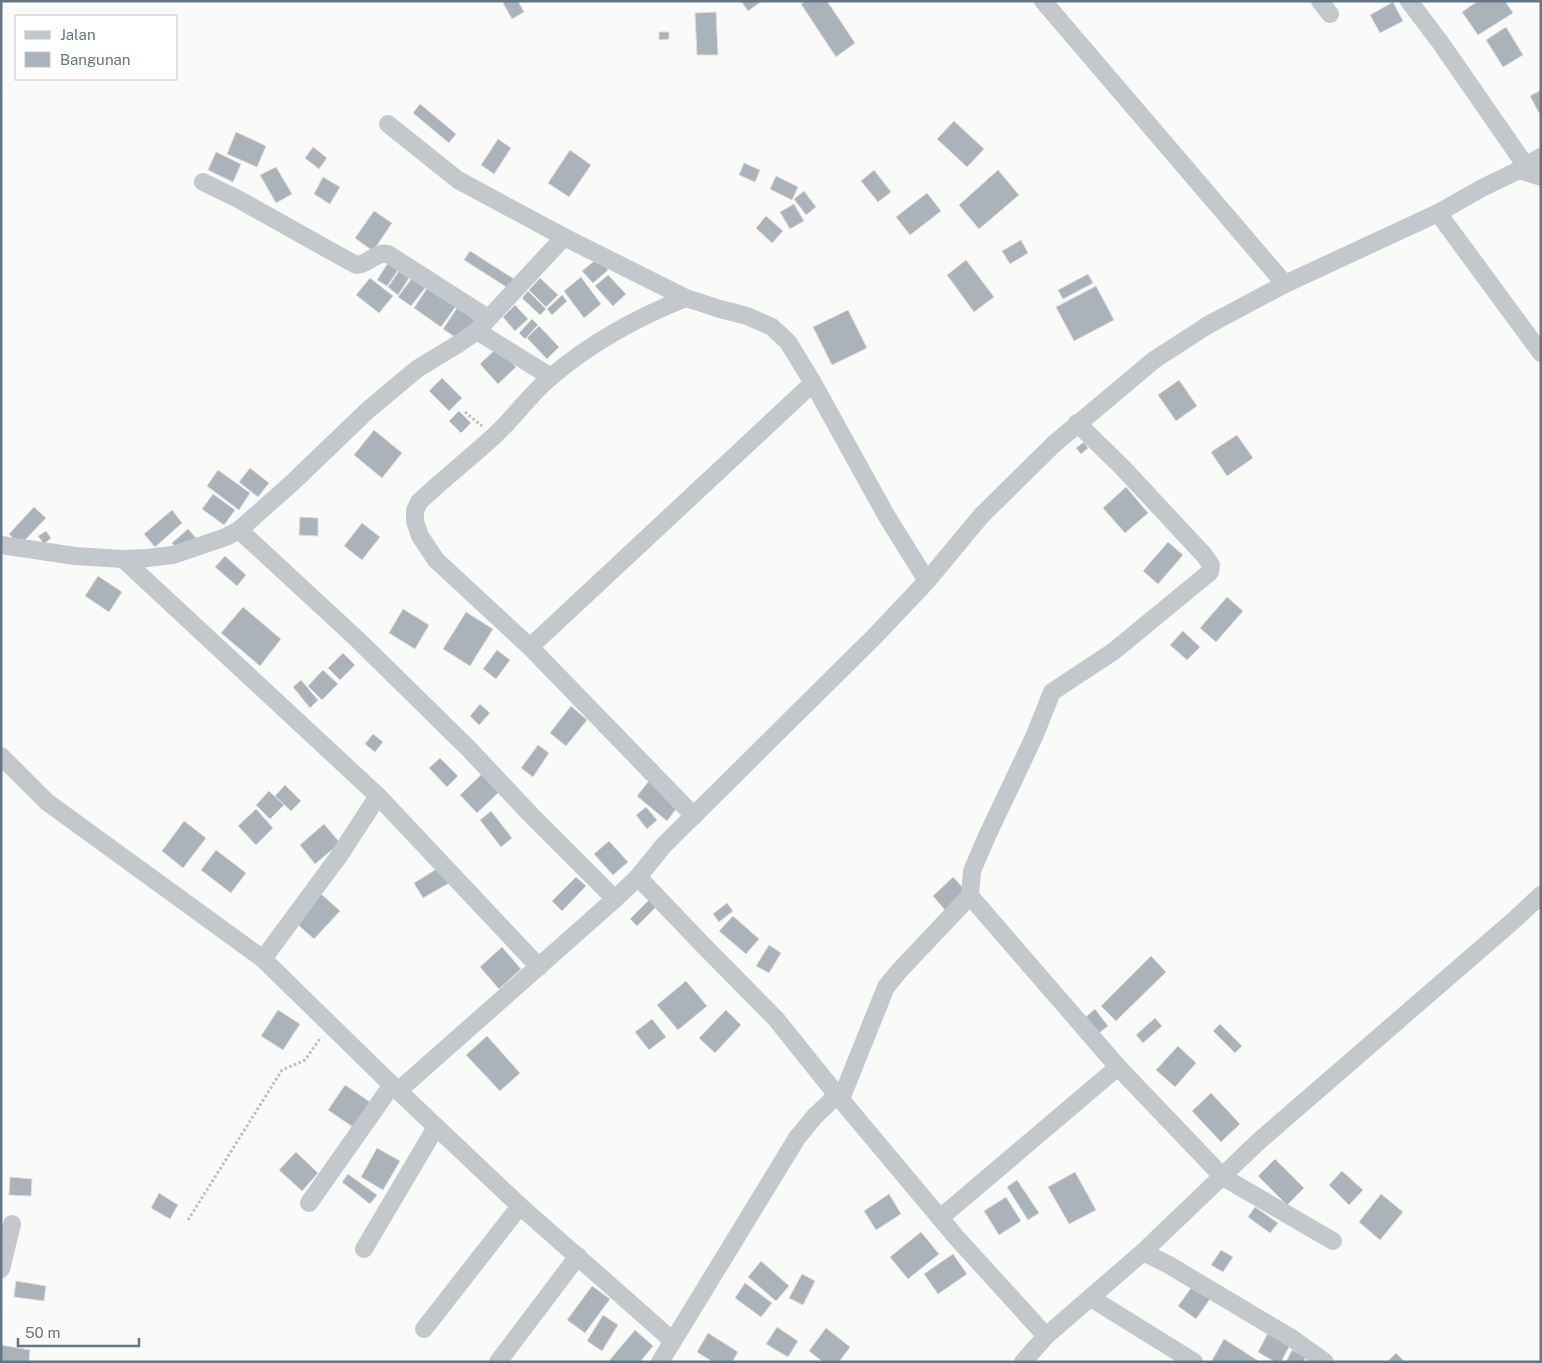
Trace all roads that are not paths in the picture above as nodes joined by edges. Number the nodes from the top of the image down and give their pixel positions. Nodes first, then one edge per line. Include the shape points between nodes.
1 (1043, 1) edge
2 (1409, 1) edge
3 (388, 124) dead end
4 (1529, 164) edge
5 (1541, 177) edge
6 (203, 182) dead end
7 (1438, 213) junction
8 (564, 237) junction
9 (1285, 284) junction
10 (686, 298) junction
11 (482, 324) junction
12 (1541, 353) edge
13 (551, 377) junction
14 (813, 383) junction
15 (1077, 423) junction
16 (239, 530) junction
17 (1, 545) edge
18 (123, 559) junction
19 (927, 580) junction
20 (530, 647) junction
21 (1, 756) edge
22 (378, 796) junction
23 (694, 816) junction
24 (638, 877) junction
25 (1541, 895) edge
26 (970, 896) junction
27 (615, 899) junction
28 (263, 959) junction
29 (539, 967) junction
30 (1118, 1067) junction
31 (395, 1088) junction
32 (839, 1097) junction
33 (436, 1127) junction
34 (1223, 1177) junction
35 (309, 1203) dead end
36 (520, 1206) junction
37 (940, 1218) junction
38 (12, 1224) dead end
39 (1333, 1241) dead end
40 (364, 1249) dead end
41 (1143, 1252) junction
42 (578, 1256) junction
43 (1, 1269) edge
44 (1092, 1298) junction
45 (424, 1329) dead end
46 (1046, 1336) junction
47 (674, 1341) junction
48 (498, 1362) edge
49 (660, 1362) edge
50 (1023, 1362) edge
51 (1194, 1362) edge
52 (1324, 1362) edge

1 - 9 street
2 - 4 street
3 - 8 street via 458,180
4 - 5 street
4 - 7 street
6 - 11 street via 356,264 367,263 380,253 388,254
7 - 9 street
7 - 12 street
8 - 10 street
8 - 11 street
9 - 15 street via 1208,325 1154,360
10 - 13 street via 623,327
10 - 14 street via 772,327 788,342
11 - 13 street
11 - 16 street via 368,410
13 - 20 street via 493,437 419,502 415,511 420,536 436,560
14 - 19 street via 886,515
14 - 20 street
15 - 19 street via 981,516
15 - 26 street via 1124,468 1204,555 1211,565 1210,572 1114,650 1052,692 972,871
16 - 18 street via 173,555
16 - 27 street via 357,639
17 - 18 street
18 - 22 street
19 - 23 street
20 - 23 street
21 - 28 street via 46,802
22 - 28 street via 339,856
22 - 29 street
23 - 24 street
24 - 27 street
24 - 32 street via 776,1019
25 - 34 street via 1259,1141
26 - 30 street
26 - 32 street via 886,987
27 - 29 street
28 - 31 street
29 - 31 street
30 - 34 street
30 - 37 street
31 - 33 street
31 - 35 street
32 - 37 street
32 - 47 street via 815,1116 797,1138
33 - 36 street
33 - 40 street
34 - 39 street
34 - 41 street
36 - 42 street
36 - 45 street
37 - 46 street
38 - 43 street
41 - 44 street
41 - 52 street via 1169,1264
42 - 47 street
42 - 48 street
44 - 46 street
44 - 51 street
46 - 50 street
47 - 49 street

